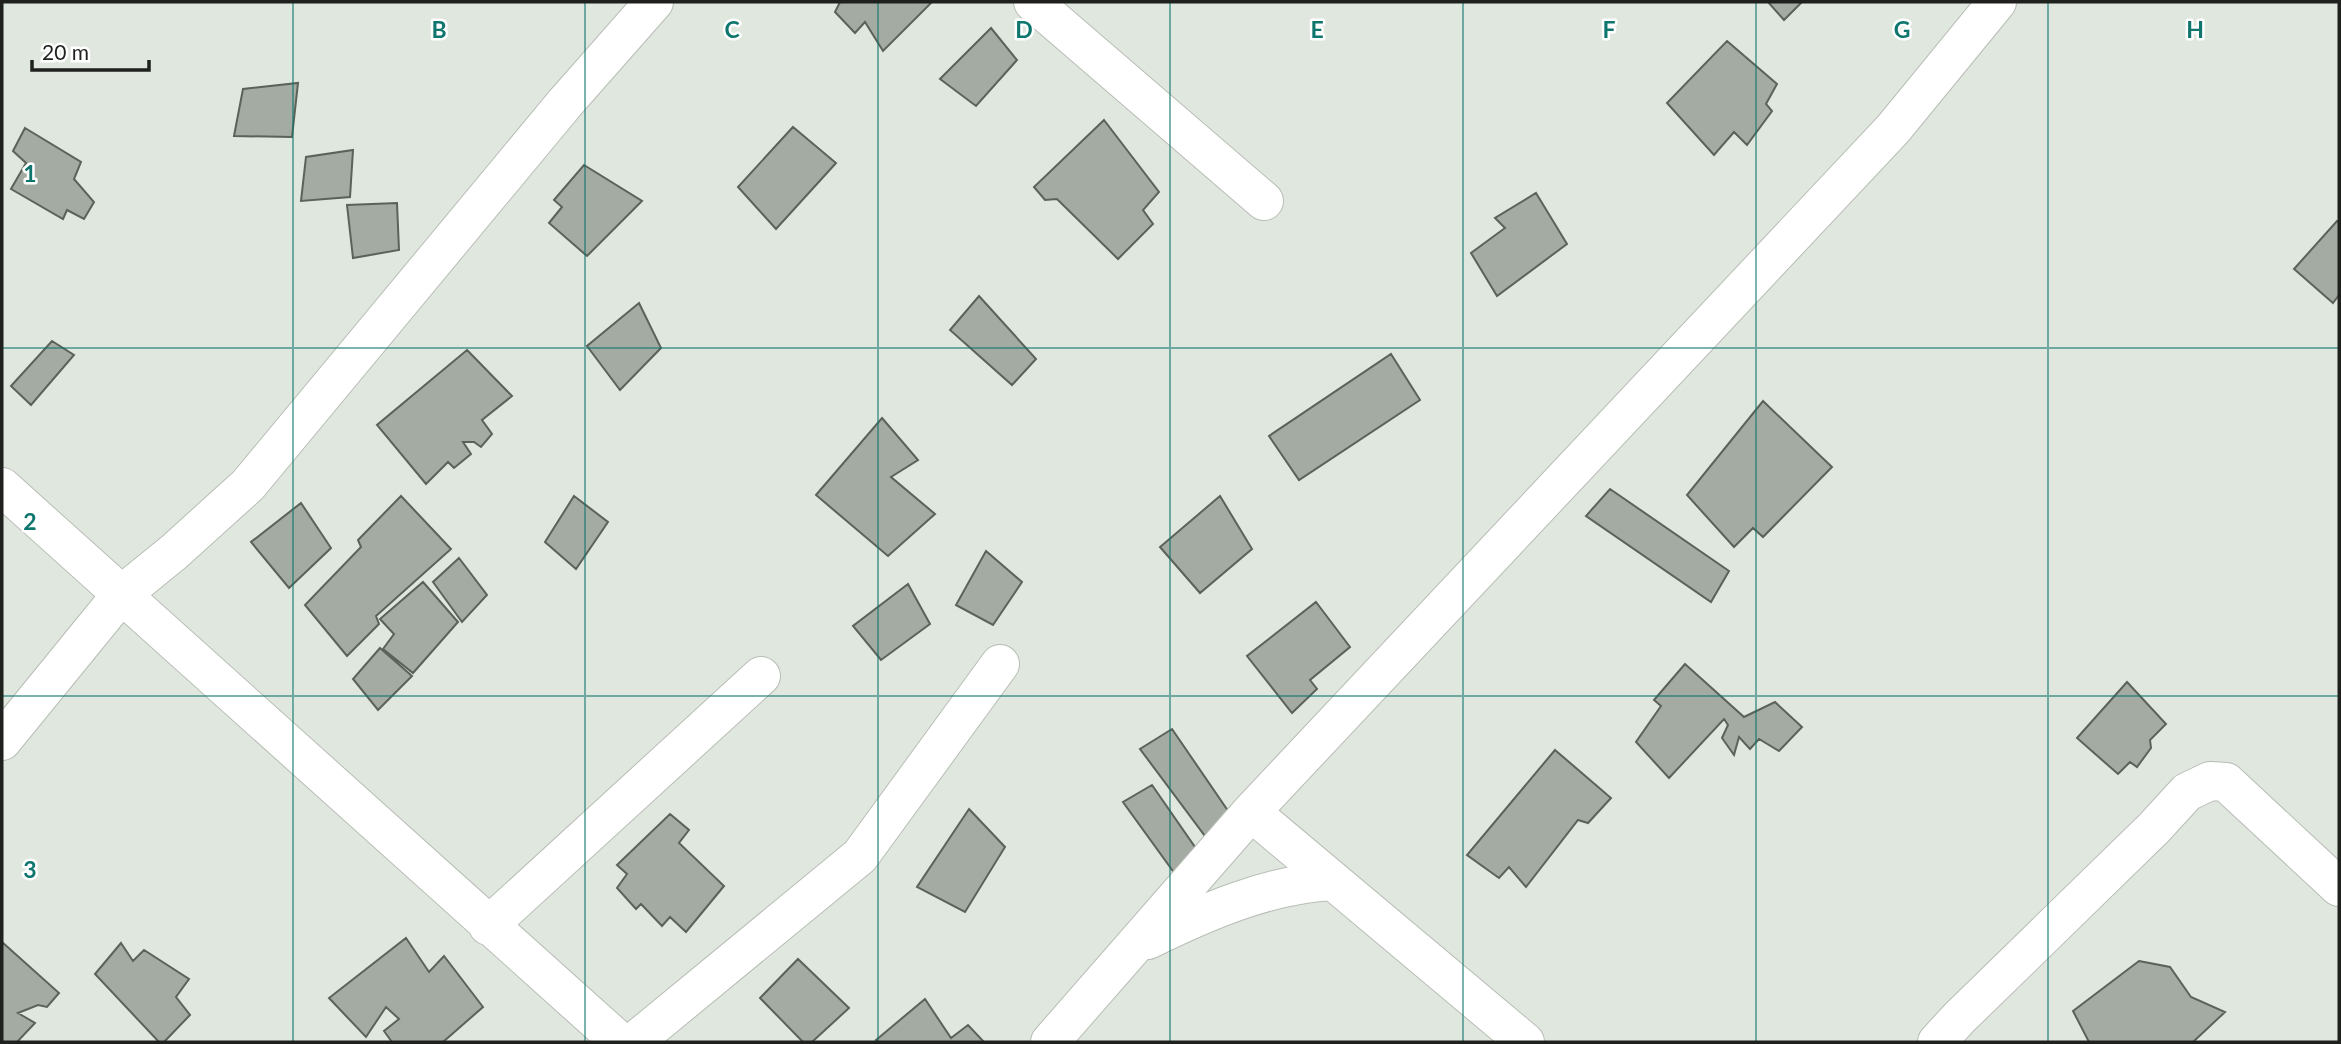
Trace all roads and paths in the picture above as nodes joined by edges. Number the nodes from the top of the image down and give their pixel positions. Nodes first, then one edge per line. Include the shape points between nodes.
1 (653, 2) edge
2 (1033, 2) edge
3 (1990, 4) edge
4 (1264, 201) dead end
5 (2, 487) edge
6 (121, 595) junction
7 (1000, 664) dead end
8 (761, 676) dead end
9 (2, 741) edge
10 (1251, 812) junction
11 (1334, 881) junction
12 (2339, 887) edge
13 (488, 926) junction
14 (1134, 947) junction
15 (620, 1042) edge
16 (634, 1042) edge
17 (1050, 1042) edge
18 (1525, 1042) edge
19 (1937, 1042) edge

1 - 6 street via 248,485
2 - 4 street
3 - 10 street via 1893,129
5 - 6 street
6 - 9 street
6 - 13 street
7 - 16 street via 860,856
8 - 13 street
10 - 11 street
10 - 14 street
11 - 14 street via 1304,883 1249,899 1193,918
11 - 18 street
12 - 19 street via 2226,782 2198,785
13 - 15 street
14 - 17 street

